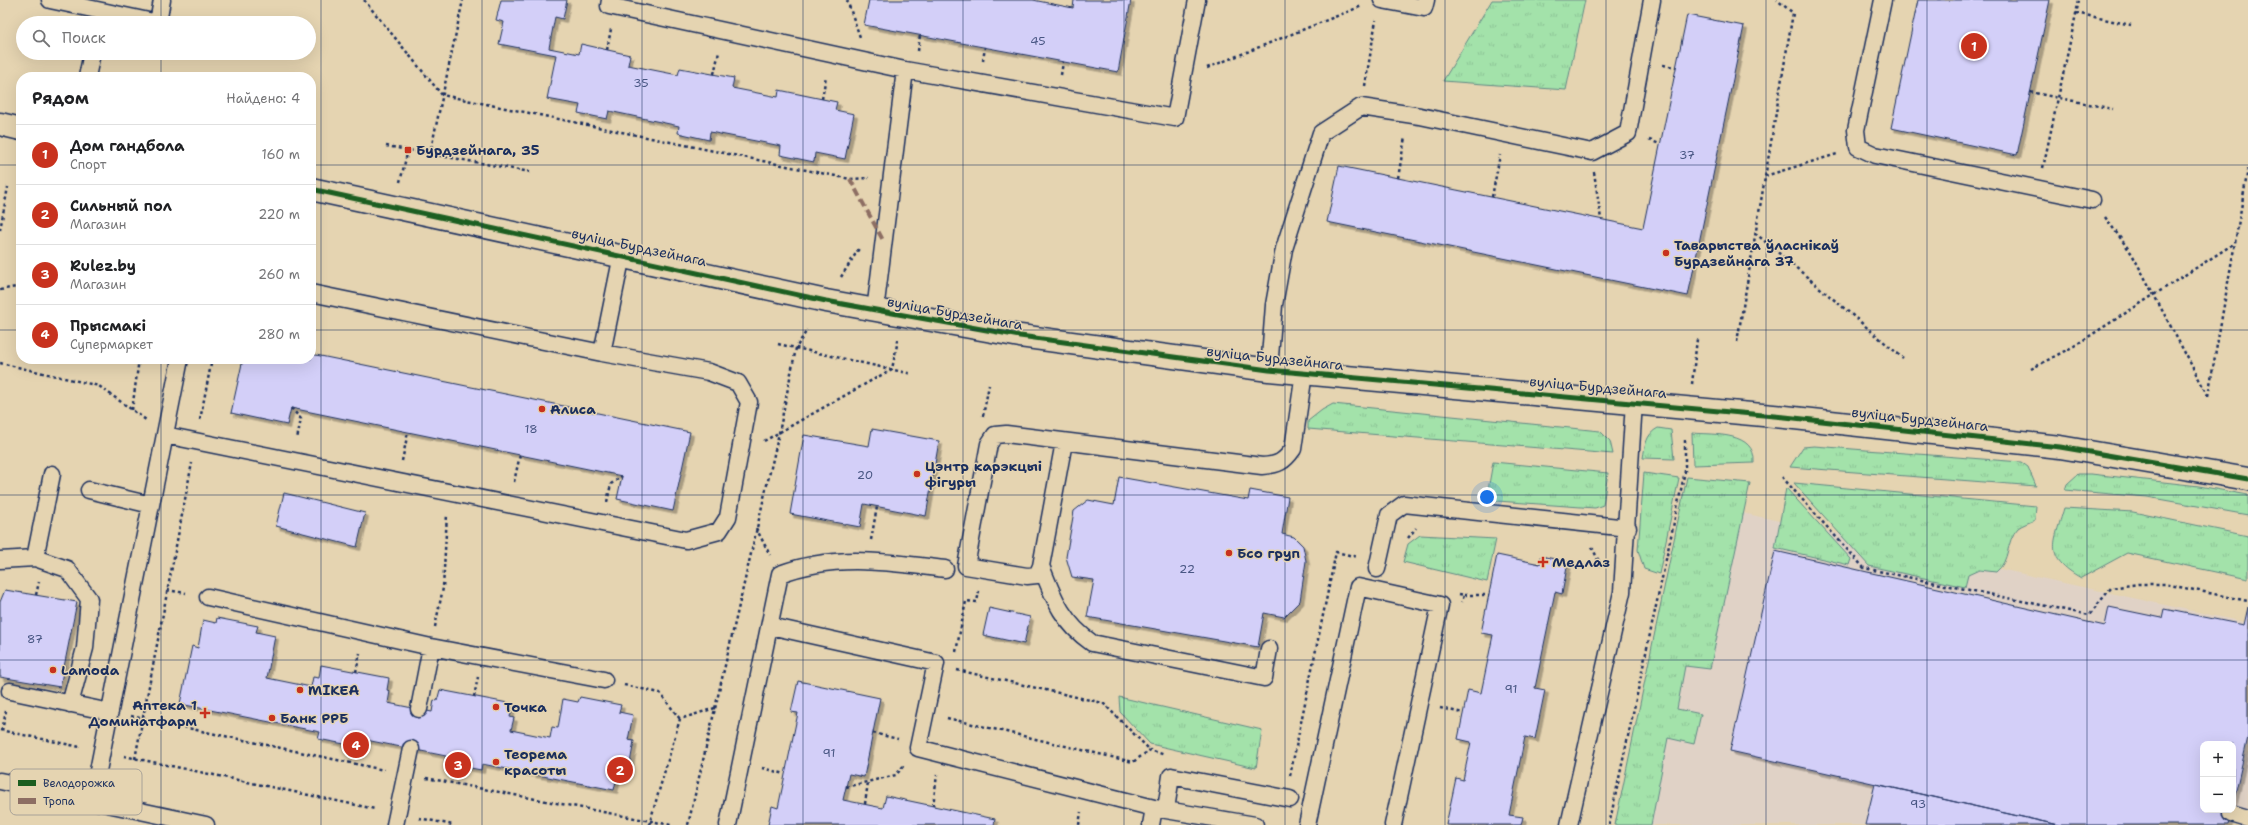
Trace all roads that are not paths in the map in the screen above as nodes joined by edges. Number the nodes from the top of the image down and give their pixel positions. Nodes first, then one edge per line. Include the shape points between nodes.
1 (50, 0) edge
2 (162, 0) edge
3 (610, 0) edge
4 (1197, 0) edge
5 (1426, 0) edge
6 (1652, 0) edge
7 (1883, 0) edge
8 (1379, 7) edge
9 (98, 16) edge
10 (159, 16) edge
11 (91, 60) edge
12 (906, 70) junction
13 (88, 72) edge
14 (0, 124) edge
15 (16, 127) edge
16 (316, 190) edge
17 (2092, 200) road end
18 (622, 255) junction
19 (316, 294) edge
20 (875, 311) junction
21 (602, 353) junction
22 (179, 364) edge
23 (1269, 370) junction
24 (1304, 373) junction
25 (1634, 402) junction
26 (165, 435) junction
27 (1064, 442) junction
28 (52, 474) dead end
29 (2248, 479) edge
30 (89, 490) dead end
31 (151, 505) junction
32 (1628, 528) junction
33 (35, 558) junction
34 (0, 560) edge
35 (1378, 565) road end
36 (1041, 566) junction
37 (945, 569) dead end
38 (208, 597) dead end
39 (770, 626) junction
40 (431, 647) junction
41 (1269, 649) dead end
42 (604, 680) road end
43 (10, 691) dead end
44 (70, 704) junction
45 (419, 709) dead end
46 (110, 712) junction
47 (411, 749) dead end
48 (98, 769) edge
49 (0, 781) edge
50 (10, 783) edge
51 (1289, 792) road end
52 (1160, 808) junction
53 (142, 811) edge
54 (2231, 814) dead end
55 (396, 819) edge
56 (2248, 819) edge
57 (206, 825) edge
58 (728, 825) edge
59 (1151, 825) edge
60 (1255, 825) edge
61 (1306, 825) edge
62 (1393, 825) edge
63 (1568, 825) edge

1 - 9 lane
2 - 10 lane
3 - 12 lane via 609,6
4 - 12 lane via 1175,118
5 - 8 lane via 1424,8
6 - 23 lane via 1628,133 1592,152 1362,107 1321,133 1284,249 1274,305
7 - 17 lane via 1856,130 1858,147 1875,155
11 - 13 lane
12 - 20 lane
14 - 15 street
16 - 18 street, вуліца Бурдзейнага
18 - 20 street, вуліца Бурдзейнага
18 - 21 lane
19 - 21 lane
20 - 23 street, вуліца Бурдзейнага via 1020,336
21 - 26 lane via 709,372 738,383 749,402 728,517 718,531 686,540
22 - 26 lane
23 - 24 street, вуліца Бурдзейнага
24 - 25 street, вуліца Бурдзейнага
24 - 27 lane via 1293,449 1286,459 1276,465 1262,466
25 - 29 street, вуліца Бурдзейнага via 2060,447
25 - 32 lane
26 - 31 lane
27 - 36 lane
27 - 36 lane via 1006,434 996,435 989,444 966,566 1027,576 1037,575
28 - 33 lane
30 - 31 lane
31 - 46 lane
32 - 35 lane via 1404,504 1389,515
32 - 63 lane via 1622,592
33 - 34 lane
33 - 44 lane via 67,569 89,599 85,648
36 - 41 lane via 1060,612 1077,632 1092,643 1264,678
37 - 39 lane via 841,560 801,566 780,574
38 - 40 lane
39 - 52 lane via 936,664 912,745
39 - 58 lane
40 - 42 lane
40 - 45 lane
43 - 44 lane
44 - 46 lane
46 - 48 lane
47 - 55 lane
49 - 50 lane
51 - 52 lane via 1171,776
52 - 59 lane
52 - 60 lane
53 - 57 lane
54 - 56 lane
61 - 62 lane via 1358,587 1440,605

